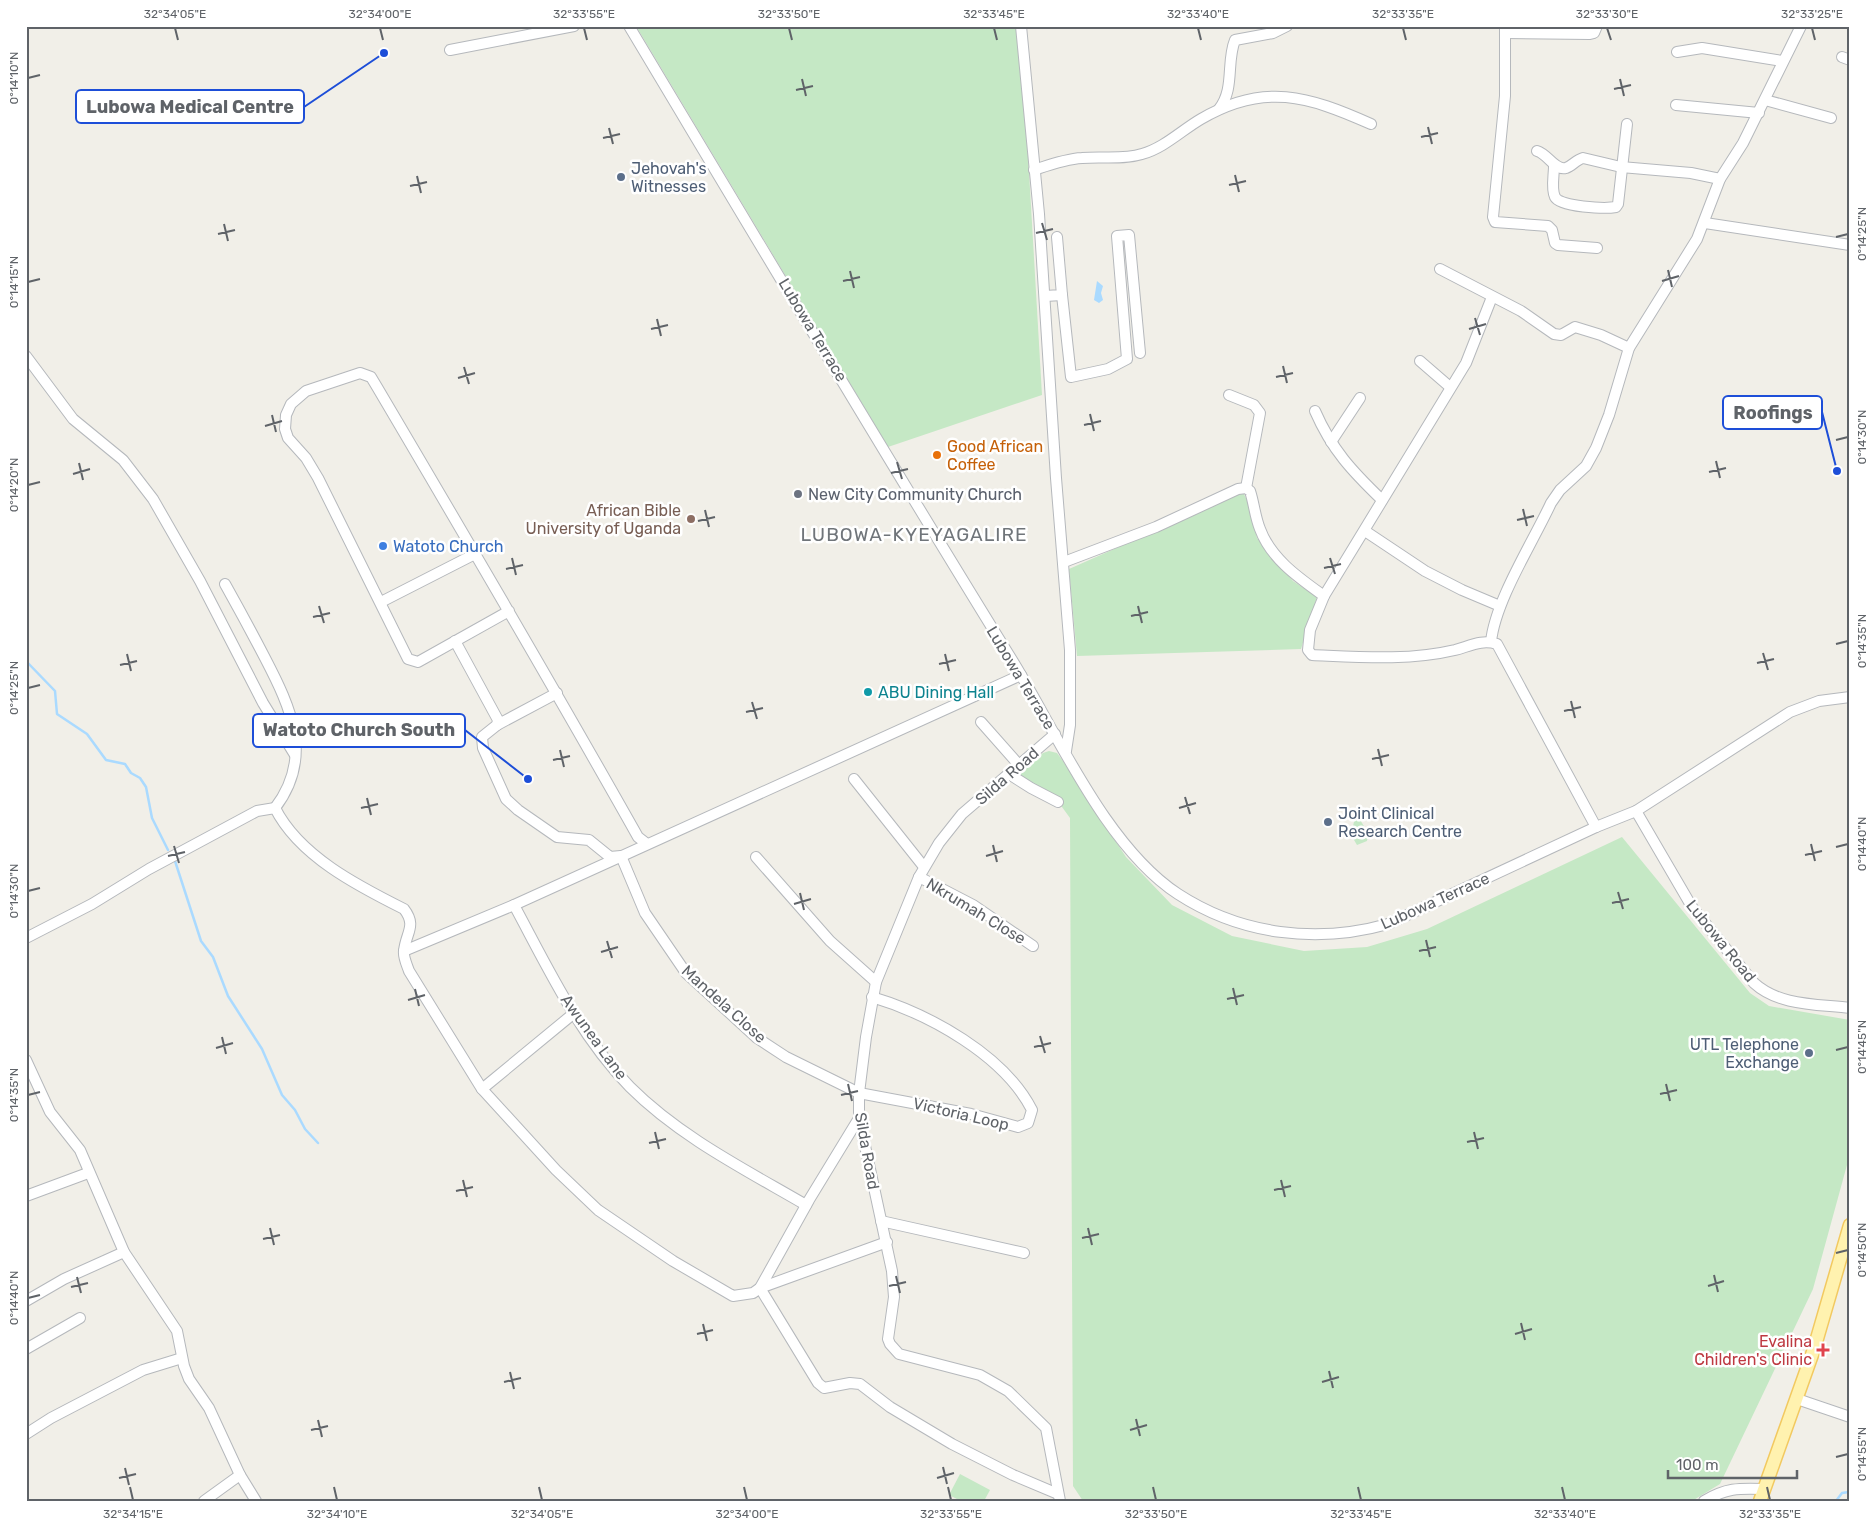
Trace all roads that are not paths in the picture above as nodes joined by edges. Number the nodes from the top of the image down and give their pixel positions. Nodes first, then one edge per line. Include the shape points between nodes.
1 (574, 26) edge
2 (629, 26) edge
3 (1021, 26) edge
4 (1287, 26) edge
5 (1596, 26) edge
6 (1801, 26) edge
7 (1505, 30) edge
8 (450, 50) dead end
9 (1677, 52) dead end
10 (1782, 60) junction
11 (1765, 100) junction
12 (1676, 105) dead end
13 (1219, 109) junction
14 (1758, 112) junction
15 (1831, 118) dead end
16 (1371, 124) dead end
17 (1627, 124) dead end
18 (1537, 151) dead end
19 (1554, 166) junction
20 (1621, 167) junction
21 (1034, 170) junction
22 (1720, 179) junction
23 (1705, 223) junction
24 (1057, 238) dead end
25 (1850, 245) edge
26 (1598, 248) dead end
27 (1440, 269) dead end
28 (1062, 295) junction
29 (1045, 296) junction
30 (1492, 297) junction
31 (1629, 348) junction
32 (1140, 353) dead end
33 (26, 356) edge
34 (1420, 361) dead end
35 (1450, 387) junction
36 (1229, 395) dead end
37 (1360, 398) dead end
38 (1315, 411) dead end
39 (1331, 442) junction
40 (1246, 488) junction
41 (1382, 500) junction
42 (1365, 531) junction
43 (475, 554) junction
44 (1064, 562) junction
45 (225, 584) dead end
46 (1324, 596) junction
47 (381, 602) junction
48 (1500, 606) junction
49 (509, 611) junction
50 (455, 641) junction
51 (1491, 642) junction
52 (1021, 675) junction
53 (557, 693) junction
54 (1850, 697) edge
55 (981, 722) dead end
56 (498, 725) junction
57 (1055, 734) junction
58 (1066, 751) junction
59 (295, 755) junction
60 (1019, 766) junction
61 (1009, 774) junction
62 (854, 779) dead end
63 (1058, 802) dead end
64 (275, 808) junction
65 (1636, 811) junction
66 (1596, 827) junction
67 (647, 844) junction
68 (621, 856) junction
69 (756, 857) dead end
70 (924, 867) junction
71 (919, 877) junction
72 (514, 905) junction
73 (26, 938) edge
74 (1034, 946) dead end
75 (404, 951) junction
76 (876, 982) junction
77 (872, 997) junction
78 (1850, 1008) edge
79 (573, 1014) junction
80 (26, 1060) edge
81 (482, 1089) junction
82 (859, 1093) junction
83 (859, 1118) junction
84 (88, 1173) junction
85 (26, 1196) edge
86 (806, 1205) junction
87 (881, 1221) junction
88 (1850, 1225) edge
89 (887, 1242) junction
90 (124, 1252) junction
91 (1024, 1253) dead end
92 (760, 1288) junction
93 (26, 1301) edge
94 (80, 1318) dead end
95 (26, 1349) edge
96 (182, 1358) junction
97 (1796, 1399) junction
98 (1850, 1417) edge
99 (26, 1434) edge
100 (240, 1474) junction
101 (1762, 1495) edge
102 (1059, 1497) edge
103 (204, 1501) edge
104 (256, 1501) edge
105 (1704, 1501) edge

1 - 8 street
2 - 52 street, Lubowa Terrace
3 - 21 street
4 - 13 street via 1273,34 1235,40 1229,89
5 - 7 street via 1594,33 1590,34
6 - 10 street
7 - 26 street via 1505,96 1495,222 1548,226 1558,246
9 - 10 street via 1702,48
10 - 11 street
11 - 14 street
11 - 15 street
12 - 14 street
13 - 16 street via 1259,97 1284,96 1321,104
13 - 21 street via 1145,154 1121,158 1074,158
14 - 22 street
17 - 20 street
18 - 19 street via 1549,157
19 - 20 street via 1565,169 1583,158
19 - 20 street via 1553,189 1557,201 1613,208 1618,204
20 - 22 street
21 - 29 street
22 - 23 street
23 - 25 street
23 - 31 street
24 - 28 street
27 - 30 street
28 - 29 street
28 - 32 street via 1071,377 1108,369 1127,359 1117,236 1129,235
29 - 44 street
30 - 31 street via 1554,334 1561,335 1575,327
30 - 35 street via 1466,363
31 - 48 street via 1596,448 1586,466 1555,496
33 - 59 street via 73,420 123,460 153,499 200,581 262,703
34 - 35 street
35 - 41 street
36 - 40 street via 1254,406 1260,413
37 - 39 street
38 - 39 street
39 - 41 street via 1349,468
40 - 44 street
40 - 46 street via 1250,491 1268,547 1281,562
41 - 42 street
42 - 46 street
42 - 48 street via 1425,571
43 - 47 street
43 - 47 street via 370,377 360,373 306,391 291,404 286,415 288,438 318,478
43 - 49 street
44 - 58 street via 1070,650 1070,725
45 - 59 street via 288,704 296,729
46 - 51 street via 1310,630 1308,646 1312,655 1370,658 1417,655
47 - 50 street via 412,662 418,662
48 - 51 street
49 - 50 street
49 - 53 street
50 - 56 street
51 - 66 street via 1500,649
52 - 57 street, Lubowa Terrace
52 - 67 street
53 - 56 street
53 - 67 street via 638,836
54 - 65 street, Lubowa Terrace via 1820,701 1790,712
55 - 60 street
56 - 68 street via 482,737 483,748 506,799 557,837 589,840 610,857
57 - 58 street, Lubowa Terrace
57 - 60 street, Silda Road
58 - 66 street, Lubowa Terrace via 1116,832 1144,865 1177,893 1219,916 1250,927 1314,935 1355,933 1388,924
59 - 64 street via 287,791
60 - 61 street, Silda Road
61 - 63 street
61 - 70 street, Silda Road via 962,814
62 - 70 street
64 - 73 street via 257,811
64 - 75 street via 286,828 322,859 343,875 404,909 412,923
65 - 66 street, Lubowa Terrace
65 - 78 street, Lubowa Road via 1692,907 1754,983 1765,993 1784,1000
67 - 68 street
68 - 72 street
68 - 82 street, Mandela Close via 645,914 686,973 764,1042 786,1057
69 - 76 street via 830,941
70 - 71 street, Silda Road
71 - 74 street, Nkrumah Close via 972,905
71 - 76 street, Silda Road
72 - 75 street
72 - 79 street, Awunea Lane
75 - 81 street via 412,975
76 - 77 street, Silda Road
77 - 82 street, Silda Road
77 - 82 street, Victoria Loop via 908,1009 979,1050 1028,1101 1032,1117 1028,1123 1018,1126
79 - 81 street
79 - 86 street, Awunea Lane via 612,1068 654,1109 735,1164
80 - 84 street via 50,1112 80,1150
81 - 92 street via 556,1170 598,1210 673,1261 733,1296 744,1296
82 - 83 street, Silda Road
83 - 86 street
83 - 87 street, Silda Road
84 - 85 street
84 - 90 street
86 - 92 street
87 - 89 street, Silda Road
87 - 91 street
88 - 97 main road via 1826,1311
89 - 92 street
89 - 102 street, Silda Road via 894,1297 890,1344 899,1354 980,1375 1008,1392 1046,1428
90 - 93 street via 64,1279
90 - 96 street via 177,1332
92 - 102 street via 824,1388 860,1384 890,1407 952,1444
94 - 95 street
96 - 99 street via 143,1370
96 - 100 street via 189,1379 209,1408
97 - 98 street
97 - 101 main road
100 - 103 street
100 - 104 street
101 - 105 street via 1744,1488 1722,1490

